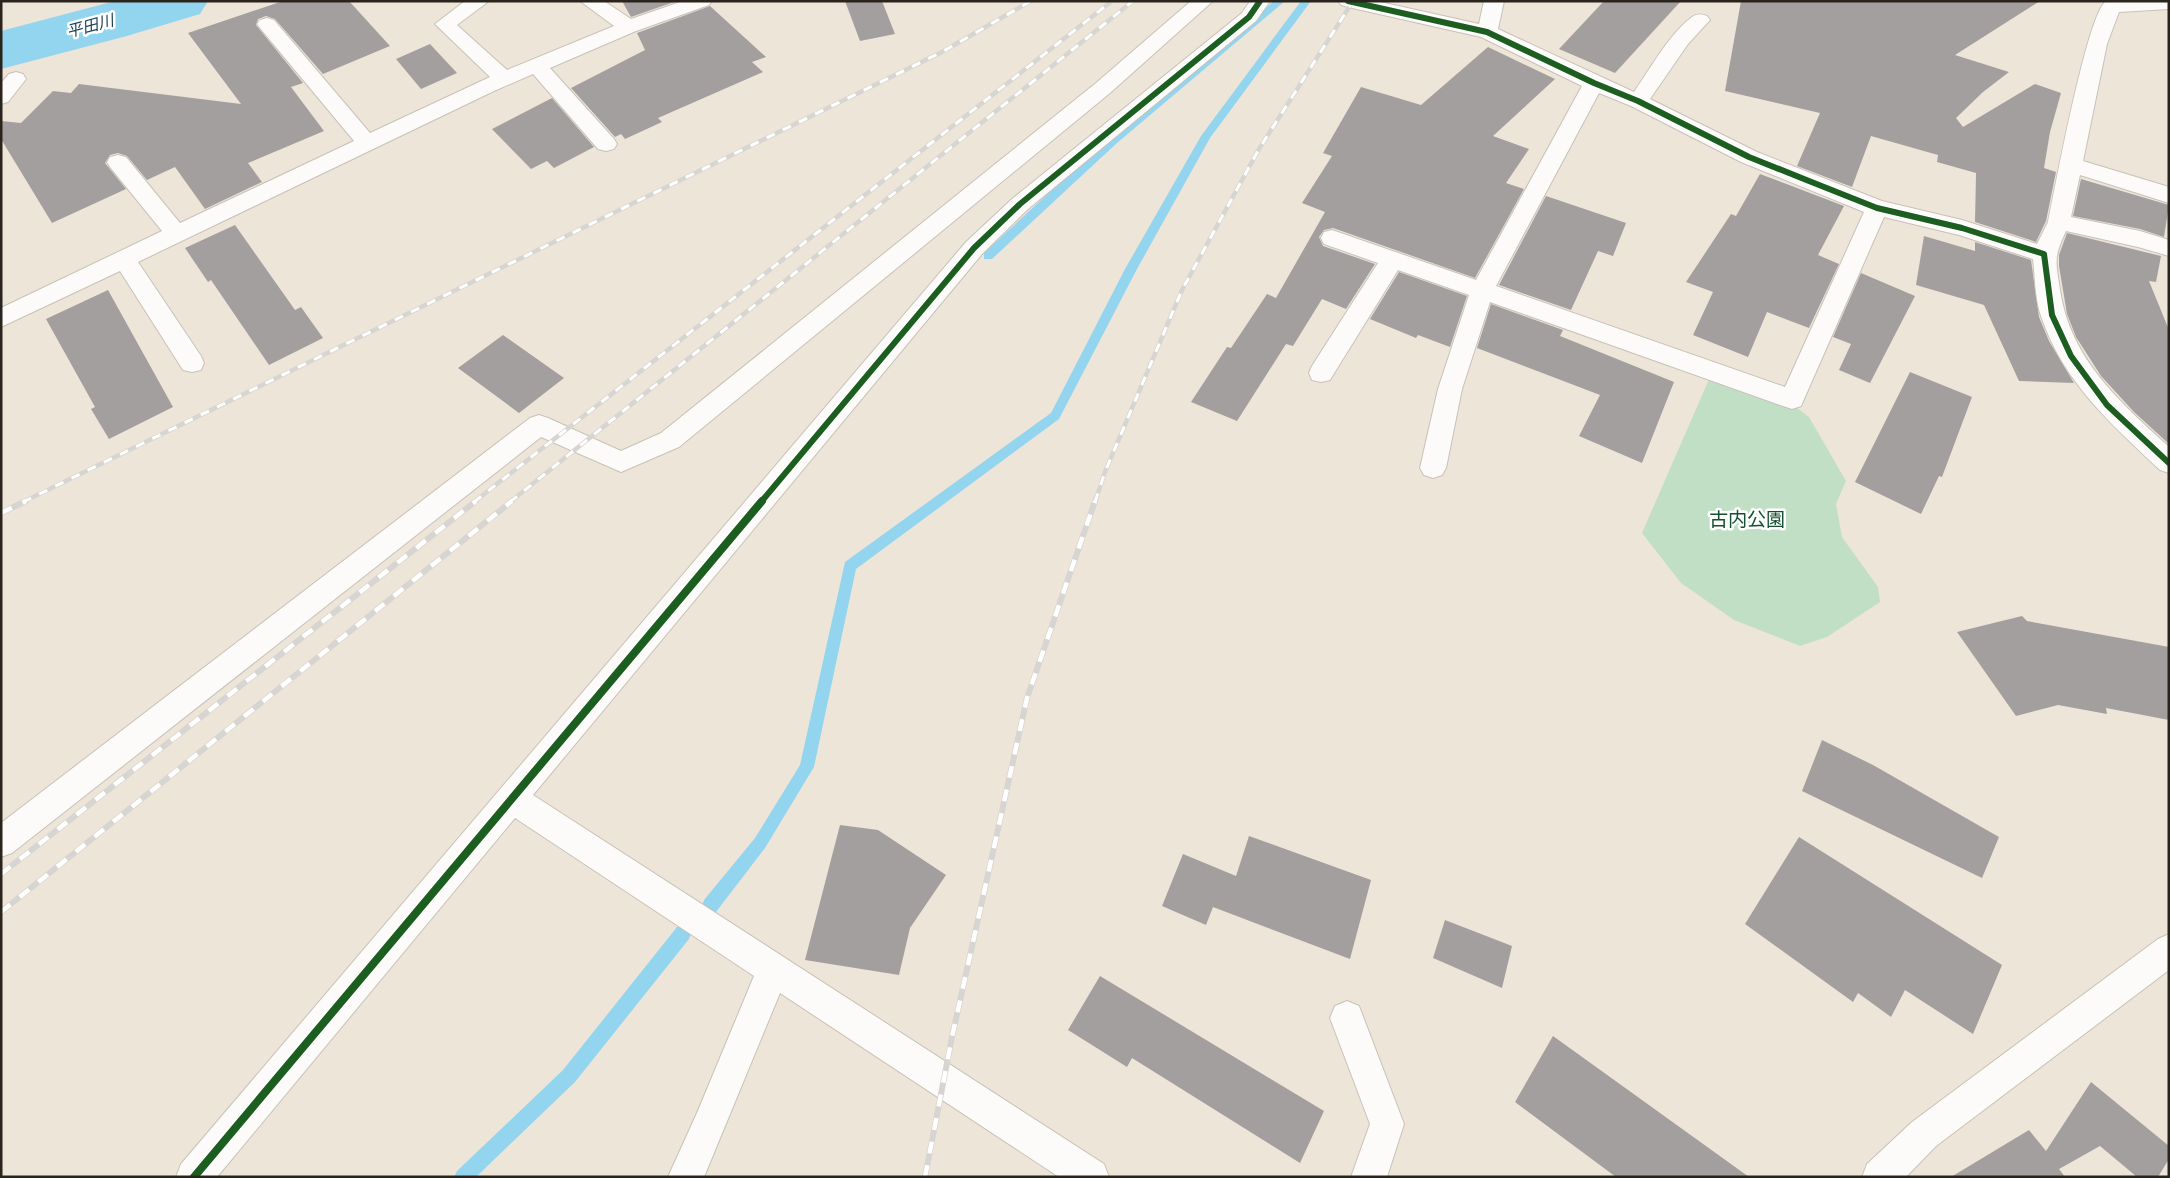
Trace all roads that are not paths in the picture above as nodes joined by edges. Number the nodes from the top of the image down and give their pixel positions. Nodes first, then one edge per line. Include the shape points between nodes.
1 (479, 1) edge
2 (590, 1) edge
3 (702, 1) edge
4 (1202, 1) edge
5 (1260, 1) edge
6 (1348, 1) edge
7 (1494, 1) edge
8 (2169, 3) edge
9 (2106, 4) edge
10 (1700, 20) dead end
11 (267, 24) dead end
12 (629, 28) junction
13 (1487, 32) junction
14 (536, 65) junction
15 (504, 78) junction
16 (16, 79) dead end
17 (1594, 83) junction
18 (1, 97) edge
19 (1638, 101) junction
20 (367, 143) junction
21 (606, 144) dead end
22 (118, 162) dead end
23 (2071, 165) junction
24 (2169, 195) edge
25 (1877, 208) junction
26 (2059, 222) junction
27 (176, 233) junction
28 (1332, 238) dead end
29 (2169, 248) edge
30 (2044, 254) junction
31 (123, 258) junction
32 (1392, 260) junction
33 (1483, 289) junction
34 (4, 316) edge
35 (192, 363) dead end
36 (1321, 373) dead end
37 (2163, 452) edge
38 (1433, 468) dead end
39 (511, 798) junction
40 (1, 842) edge
41 (2169, 950) edge
42 (773, 969) junction
43 (1347, 1018) dead end
44 (194, 1177) edge
45 (686, 1177) edge
46 (1091, 1177) edge
47 (1369, 1177) edge
48 (1880, 1177) edge

1 - 15 street via 445,24
2 - 12 street
3 - 12 street
4 - 40 street via 1103,88 670,440 621,462 539,425
5 - 39 street via 1249,17 1020,204 974,248
6 - 13 street
7 - 13 street
8 - 9 street
9 - 23 street
10 - 19 street via 1681,40
11 - 20 street
12 - 14 street
13 - 17 street
14 - 15 street
14 - 21 street
15 - 20 street
16 - 18 street
17 - 19 street
17 - 33 street
19 - 25 street via 1749,157
20 - 27 street
22 - 27 street
23 - 24 street
23 - 26 street
25 - 30 street via 1962,228
25 - 33 street via 1792,399
26 - 29 street
26 - 30 street
27 - 31 street
28 - 32 street
30 - 37 street via 2052,315 2071,356 2107,405
31 - 34 street
31 - 35 street
32 - 33 street
32 - 36 street
33 - 38 street via 1450,389
39 - 42 street
39 - 44 street
41 - 48 street via 1924,1134
42 - 45 street
42 - 46 street
43 - 47 street via 1387,1124

